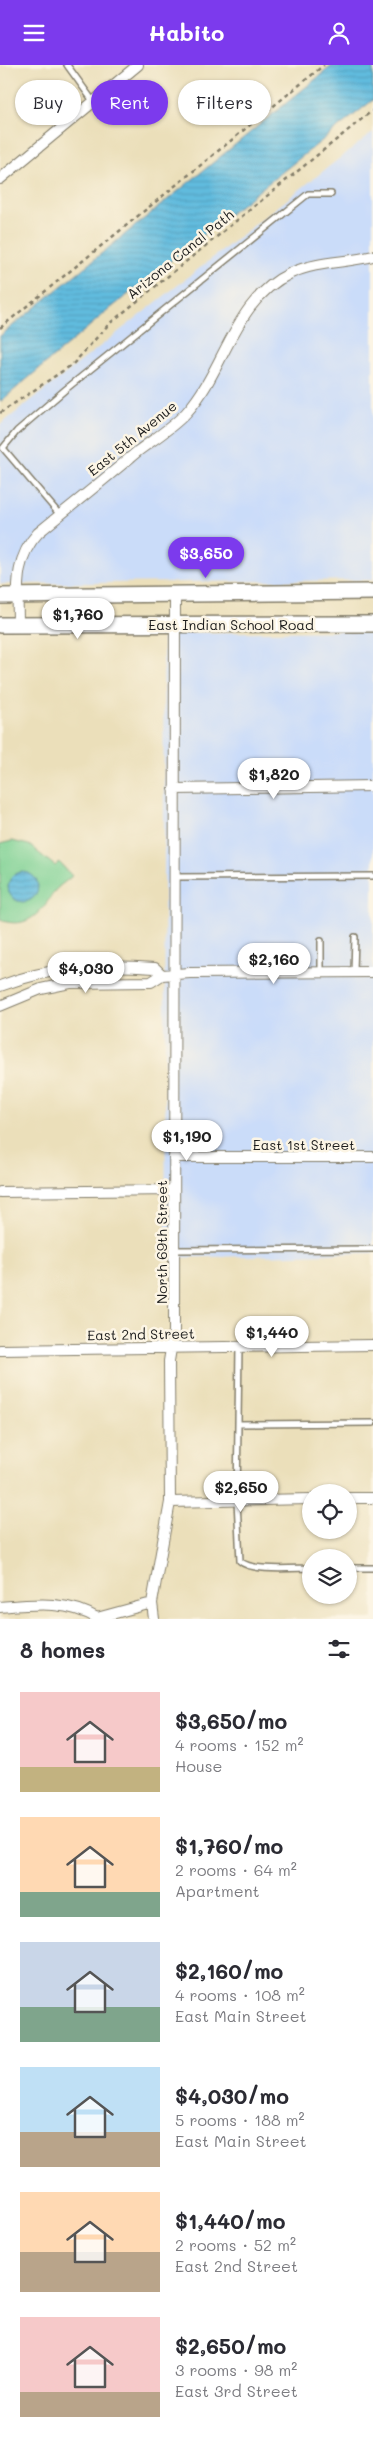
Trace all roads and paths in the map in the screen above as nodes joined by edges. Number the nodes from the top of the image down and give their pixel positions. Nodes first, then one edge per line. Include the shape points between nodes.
1 (67, 65) edge
2 (138, 65) edge
3 (324, 65) edge
4 (120, 80) edge
5 (91, 98) edge
6 (91, 104) edge
7 (373, 110) edge
8 (0, 179) edge
9 (331, 194) dead end
10 (373, 256) edge
11 (0, 328) edge
12 (0, 413) edge
13 (60, 515) junction
14 (373, 591) edge
15 (175, 594) junction
16 (18, 596) junction
17 (0, 597) edge
18 (373, 624) edge
19 (0, 625) edge
20 (18, 625) junction
21 (175, 625) junction
22 (373, 786) edge
23 (174, 789) junction
24 (373, 876) edge
25 (174, 877) junction
26 (355, 937) dead end
27 (322, 941) dead end
28 (321, 972) junction
29 (354, 972) junction
30 (373, 972) edge
31 (175, 974) junction
32 (162, 975) junction
33 (0, 987) edge
34 (0, 1006) edge
35 (174, 1157) junction
36 (373, 1157) edge
37 (174, 1190) junction
38 (0, 1192) edge
39 (373, 1249) edge
40 (174, 1250) junction
41 (373, 1345) edge
42 (239, 1346) junction
43 (172, 1347) junction
44 (0, 1350) edge
45 (373, 1423) edge
46 (238, 1424) junction
47 (373, 1498) edge
48 (302, 1499) edge
49 (357, 1499) edge
50 (238, 1501) junction
51 (170, 1502) junction
52 (302, 1568) edge
53 (357, 1568) edge
54 (373, 1568) edge
55 (152, 1603) junction
56 (0, 1607) edge
57 (98, 1618) edge
58 (154, 1619) edge

1 - 5 lane
2 - 4 street
3 - 11 path
6 - 8 street
7 - 12 path, Arizona Canal Path via 109,324 73,365
9 - 13 lane via 308,194 66,389 2,447
10 - 13 street, East 5th Avenue via 313,266 277,281 245,311 204,388 183,415
13 - 16 street, East 5th Avenue via 28,543 18,571
14 - 15 main road
15 - 16 main road
15 - 21 street, North 69th Street
16 - 17 main road
16 - 20 street, East 5th Avenue
18 - 21 main road, East Indian School Road
19 - 20 main road, East Indian School Road
20 - 21 main road, East Indian School Road
21 - 23 street, North 69th Street
22 - 23 street
23 - 25 street, North 69th Street
24 - 25 lane
25 - 31 street, North 69th Street
26 - 29 lane
27 - 28 lane
28 - 29 street
28 - 31 street
29 - 30 street
31 - 32 street
31 - 35 street, North 69th Street
32 - 33 street via 155,968 84,966 20,978
32 - 34 street via 151,982 70,983 41,989
35 - 36 street, East 1st Street
35 - 37 street, North 69th Street
37 - 38 street
37 - 40 street, North 69th Street
39 - 40 lane
40 - 43 street, North 69th Street
41 - 42 street, East 2nd Street
42 - 43 street, East 2nd Street
42 - 46 lane
43 - 44 street, East 2nd Street
43 - 51 street, North 69th Street via 169,1361
45 - 46 lane
46 - 50 lane
47 - 49 street
48 - 50 street
50 - 51 street
50 - 52 lane via 240,1561 256,1567
51 - 55 street, North 69th Street
53 - 54 lane
55 - 57 street
55 - 58 street, North 69th Street
56 - 57 street via 46,1604 76,1608

